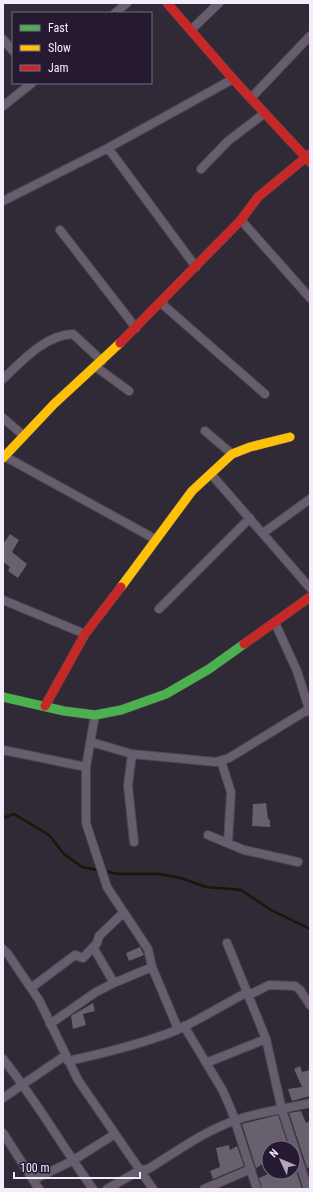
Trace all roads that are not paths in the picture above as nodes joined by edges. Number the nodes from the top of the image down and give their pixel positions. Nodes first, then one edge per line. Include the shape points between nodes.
1 (127, 3) edge
2 (168, 3) edge
3 (219, 3) edge
4 (116, 12) edge
5 (192, 29) junction
6 (310, 36) edge
7 (3, 39) edge
8 (12, 50) edge
9 (233, 79) junction
10 (31, 84) edge
11 (251, 98) junction
12 (3, 106) edge
13 (265, 112) junction
14 (108, 148) junction
15 (309, 158) edge
16 (201, 169) dead end
17 (3, 201) edge
18 (241, 220) junction
19 (60, 230) dead end
20 (196, 267) junction
21 (310, 298) edge
22 (162, 303) junction
23 (136, 328) junction
24 (99, 364) junction
25 (3, 379) edge
26 (129, 391) dead end
27 (265, 394) dead end
28 (3, 418) edge
29 (205, 431) dead end
30 (23, 435) junction
31 (290, 437) dead end
32 (232, 454) junction
33 (4, 457) edge
34 (211, 474) junction
35 (310, 499) edge
36 (250, 518) junction
37 (263, 533) junction
38 (155, 539) junction
39 (310, 588) edge
40 (310, 597) edge
41 (3, 600) edge
42 (159, 609) dead end
43 (274, 622) junction
44 (85, 634) junction
45 (3, 697) edge
46 (46, 706) junction
47 (310, 710) edge
48 (95, 715) junction
49 (91, 742) junction
50 (3, 750) edge
51 (132, 754) junction
52 (221, 761) junction
53 (86, 767) junction
54 (208, 834) dead end
55 (134, 842) dead end
56 (228, 842) junction
57 (298, 862) dead end
58 (123, 912) junction
59 (227, 943) dead end
60 (93, 946) junction
61 (3, 949) edge
62 (152, 967) junction
63 (114, 982) junction
64 (30, 988) junction
65 (248, 994) junction
66 (310, 1005) edge
67 (50, 1024) junction
68 (181, 1028) junction
69 (266, 1039) junction
70 (67, 1058) junction
71 (3, 1059) edge
72 (206, 1063) junction
73 (23, 1084) junction
74 (3, 1098) edge
75 (310, 1103) edge
76 (282, 1110) junction
77 (234, 1120) junction
78 (3, 1133) edge
79 (115, 1134) junction
80 (72, 1161) junction
81 (251, 1169) junction
82 (140, 1170) junction
83 (33, 1180) junction
84 (39, 1189) edge
85 (93, 1189) edge
86 (107, 1189) edge
87 (153, 1189) edge
88 (204, 1189) edge
89 (257, 1189) edge
90 (308, 1189) edge

1 - 4 street
2 - 5 street
3 - 5 street
5 - 9 street
6 - 11 street
7 - 8 street
9 - 11 street
9 - 14 street
10 - 12 street
11 - 13 street
13 - 15 street
13 - 16 street via 228,141
14 - 17 street
14 - 20 street
15 - 18 street via 258,197
18 - 20 street
18 - 21 street
19 - 23 street
20 - 22 street
22 - 23 street
22 - 27 street
23 - 24 street
24 - 25 street via 73,334 65,334 34,350
24 - 26 street
24 - 30 street
28 - 30 street
29 - 32 street
30 - 33 street
31 - 32 street
32 - 34 street
33 - 38 street
34 - 36 street
34 - 38 street via 192,491
35 - 37 street
36 - 37 street
36 - 42 street
37 - 39 street
38 - 44 street
40 - 43 street
41 - 44 street
43 - 47 street
43 - 48 street via 209,669 166,694 121,710
44 - 46 street
45 - 46 street
46 - 48 street
47 - 52 street
48 - 49 street
49 - 51 street
49 - 53 street
50 - 53 street
51 - 52 street
51 - 55 street via 128,786
52 - 56 street via 231,792
53 - 58 street via 86,823 107,887
54 - 56 street
56 - 57 street via 244,850
58 - 60 street via 99,936 98,942
58 - 62 street via 148,949
59 - 65 street
60 - 63 street
60 - 64 street via 83,958 75,955
61 - 64 street
62 - 63 street
62 - 68 street
63 - 67 street
64 - 67 street
65 - 66 street via 269,985 295,986
65 - 68 street
65 - 69 street
67 - 70 street
68 - 70 street via 112,1052
68 - 72 street
69 - 72 street
69 - 76 street
70 - 73 street
70 - 79 street via 78,1080
71 - 73 street
72 - 77 street via 222,1091
73 - 74 street
73 - 80 street
75 - 76 street
76 - 77 street
76 - 90 street
77 - 81 street
77 - 82 street via 205,1134 148,1169
78 - 83 street
79 - 80 street
79 - 82 street
80 - 83 street
80 - 85 street
81 - 88 street
81 - 89 street
82 - 86 street
82 - 87 street
83 - 84 street

